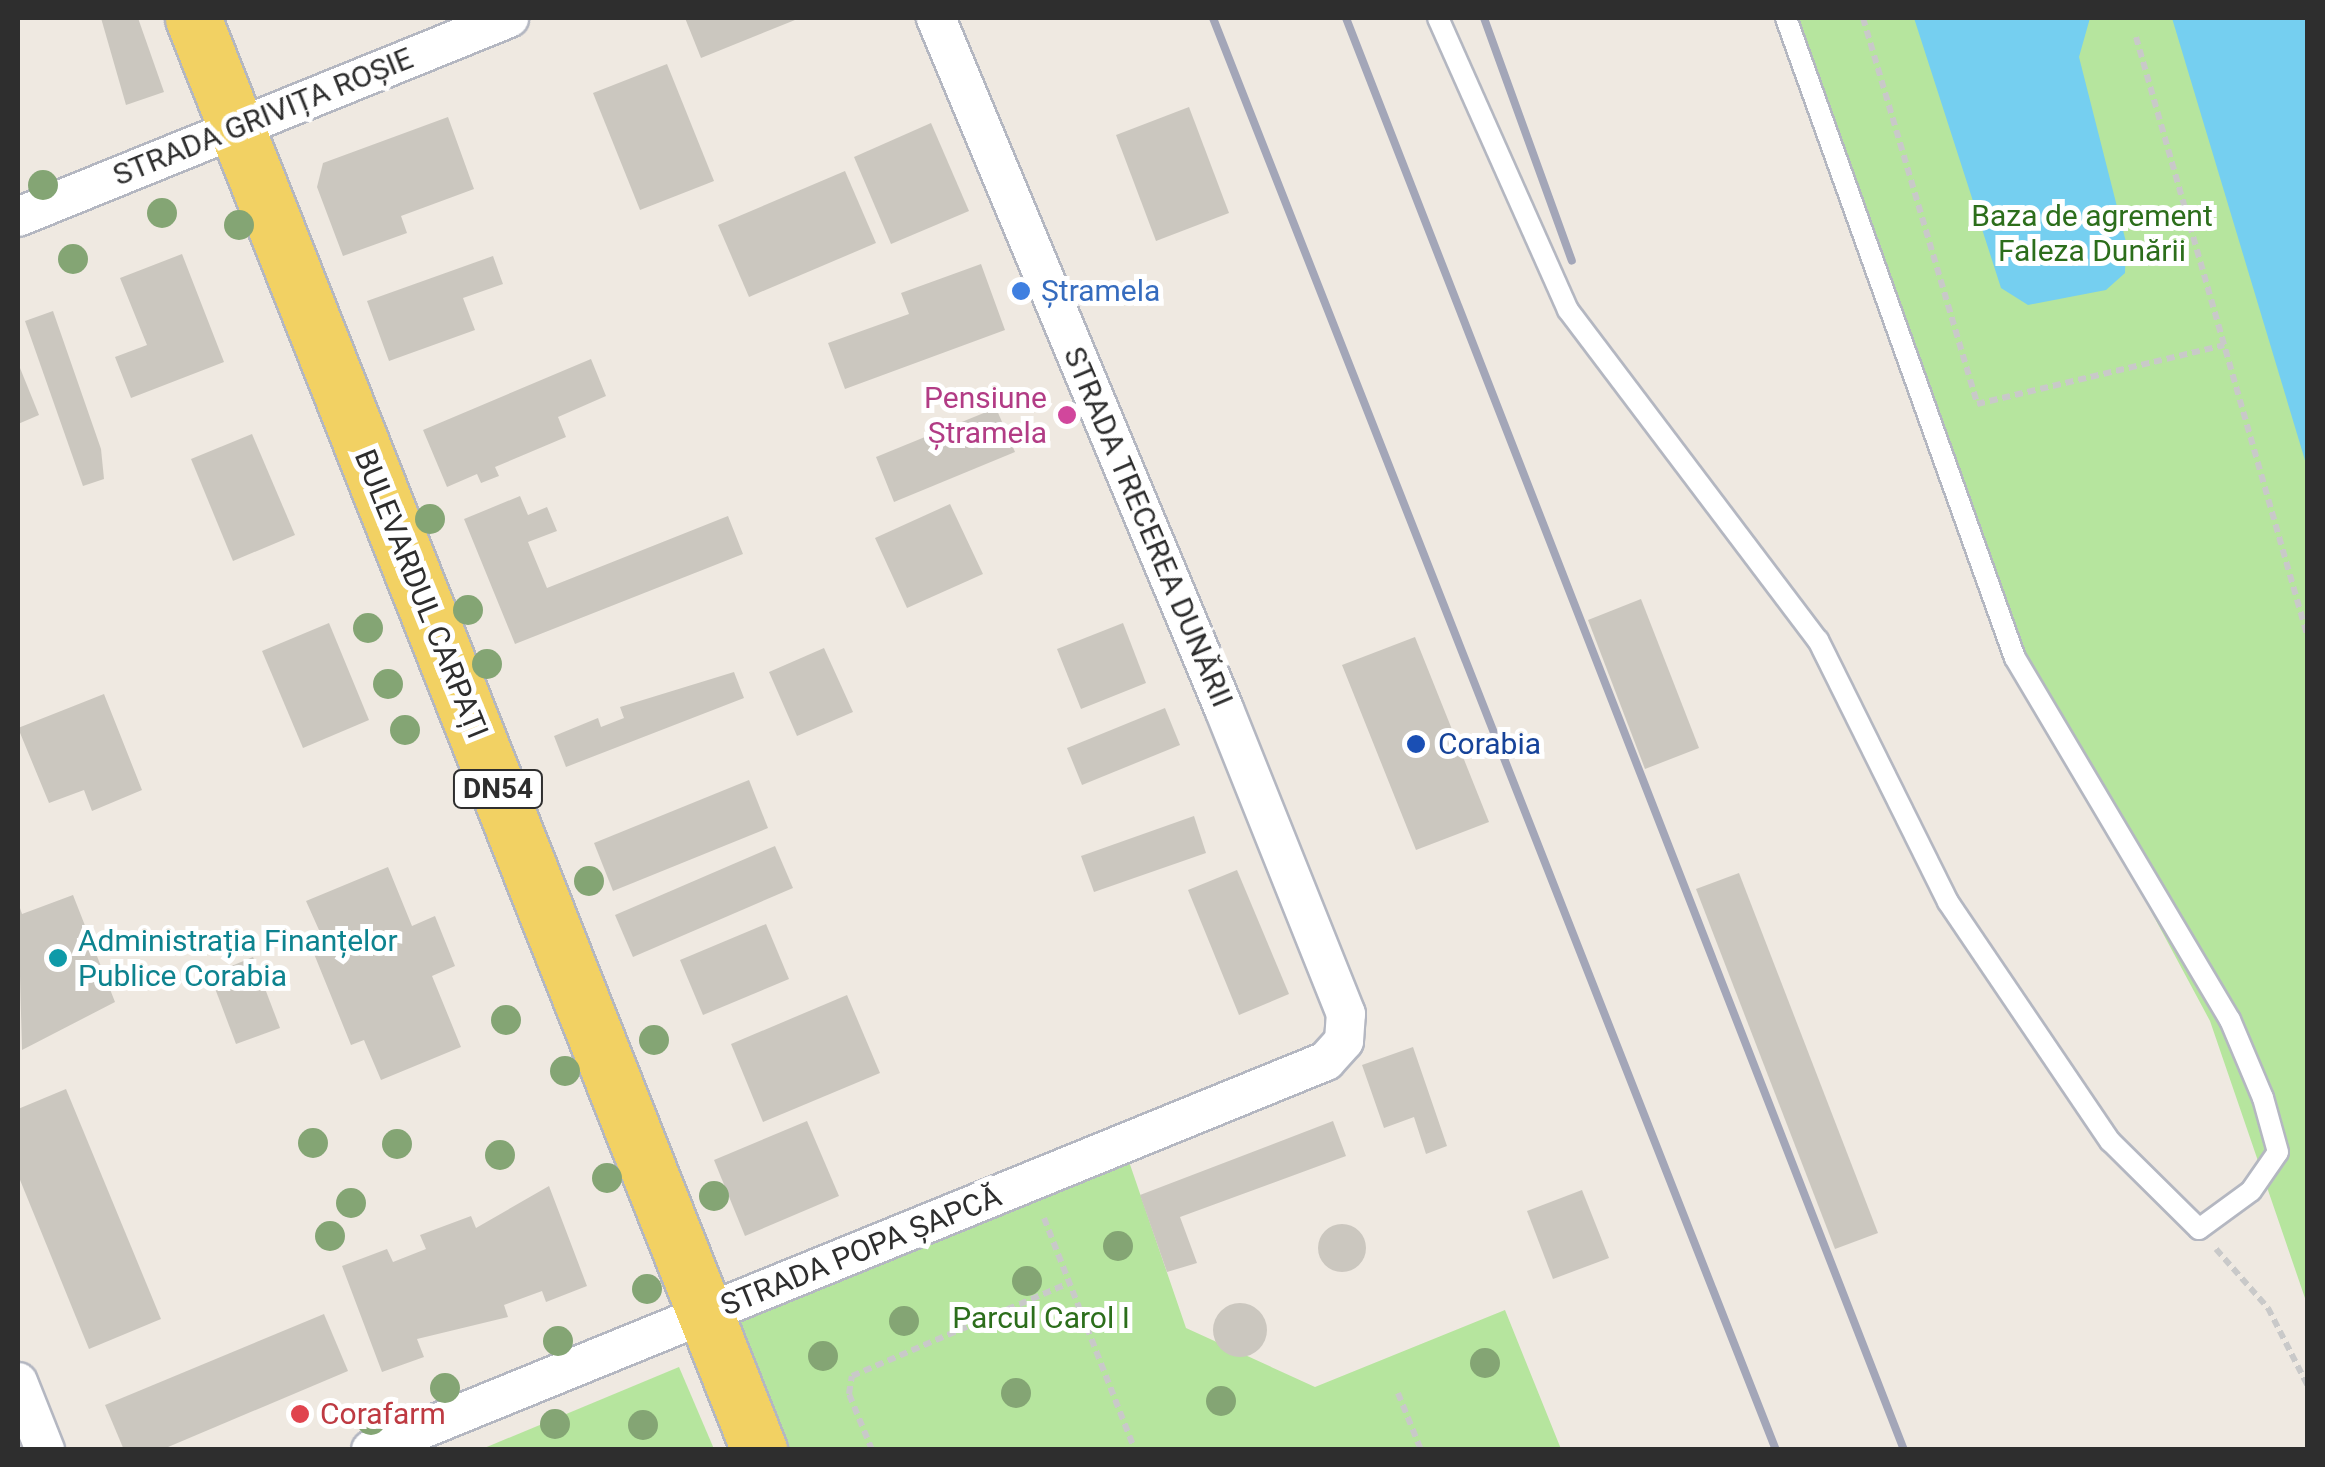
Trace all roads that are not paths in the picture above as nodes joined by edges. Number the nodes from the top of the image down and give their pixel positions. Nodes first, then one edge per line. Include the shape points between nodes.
1 (193, 18) edge
2 (508, 18) edge
3 (936, 18) edge
4 (1438, 18) edge
5 (1786, 18) edge
6 (237, 128) junction
7 (18, 217) edge
8 (1344, 1041) joint
9 (705, 1315) junction
10 (18, 1382) edge
11 (45, 1450) edge
12 (371, 1450) edge
13 (759, 1450) edge

1 - 6 main road, BULEVARDUL CARPAȚI / DN54
2 - 6 street, STRADA GRIVIȚA ROȘIE
3 - 8 street, STRADA TRECEREA DUNĂRII via 1346,1014
4 - 5 lane via 1568,310 1818,640 1948,902 2110,1141 2199,1229 2251,1191 2278,1152 2263,1098 2230,1020 2015,658
6 - 7 street, STRADA GRIVIȚA ROȘIE
6 - 9 main road, BULEVARDUL CARPAȚI / DN54
8 - 9 street, STRADA POPA ȘAPCĂ via 1326,1060
9 - 12 street, STRADA POPA ȘAPCĂ
9 - 13 main road, BULEVARDUL CARPAȚI / DN54
10 - 11 street

